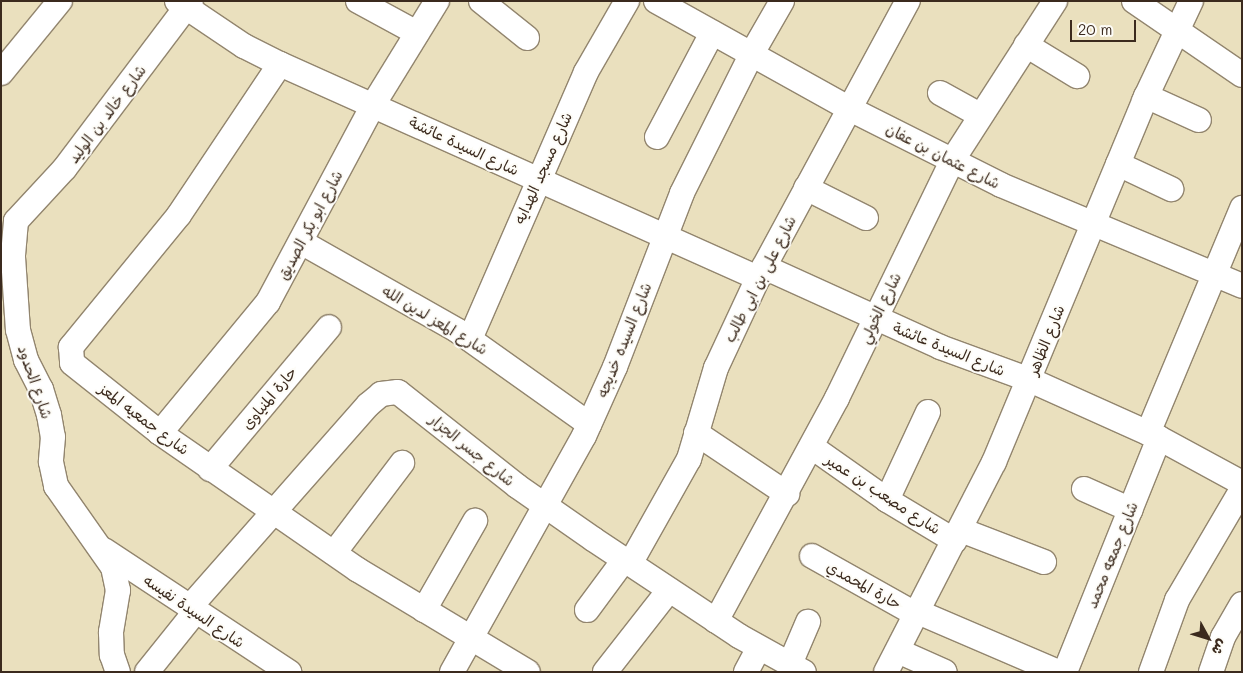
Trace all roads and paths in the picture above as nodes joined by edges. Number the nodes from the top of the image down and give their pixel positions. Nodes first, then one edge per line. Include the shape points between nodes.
1 (60, 1) edge
2 (358, 1) edge
3 (436, 1) edge
4 (481, 1) edge
5 (626, 1) edge
6 (656, 1) edge
7 (782, 1) edge
8 (908, 1) edge
9 (1055, 1) edge
10 (1134, 1) edge
11 (1191, 1) edge
12 (184, 3) edge
13 (417, 33) junction
14 (712, 33) junction
15 (1176, 33) junction
16 (527, 38) dead end
17 (1026, 45) junction
18 (751, 54) junction
19 (280, 64) junction
20 (1, 73) edge
21 (1242, 75) edge
22 (1077, 76) dead end
23 (940, 93) dead end
24 (1146, 96) junction
25 (373, 105) junction
26 (848, 108) junction
27 (980, 115) junction
28 (1199, 120) dead end
29 (657, 137) dead end
30 (952, 161) junction
31 (1118, 164) junction
32 (537, 179) junction
33 (806, 188) junction
34 (1171, 189) dead end
35 (1242, 208) edge
36 (866, 218) dead end
37 (9, 222) edge
38 (1093, 224) junction
39 (664, 236) junction
40 (301, 242) junction
41 (761, 273) junction
42 (1214, 274) junction
43 (1242, 286) edge
44 (875, 318) junction
45 (329, 327) dead end
46 (470, 339) junction
47 (1030, 380) junction
48 (928, 412) dead end
49 (589, 424) junction
50 (160, 433) junction
51 (696, 433) junction
52 (1154, 436) junction
53 (812, 447) junction
54 (402, 463) dead end
55 (210, 468) junction
56 (1242, 483) edge
57 (1084, 489) dead end
58 (1242, 489) edge
59 (786, 494) junction
60 (887, 500) junction
61 (546, 506) junction
62 (1131, 510) junction
63 (275, 511) junction
64 (475, 521) dead end
65 (958, 535) junction
66 (100, 548) junction
67 (334, 553) junction
68 (812, 556) dead end
69 (627, 562) junction
70 (1044, 562) dead end
71 (669, 590) junction
72 (1242, 604) edge
73 (192, 610) junction
74 (424, 610) junction
75 (587, 610) dead end
76 (918, 613) junction
77 (716, 622) junction
78 (808, 622) dead end
79 (471, 638) junction
80 (759, 648) junction
81 (898, 651) junction
82 (797, 668) edge
83 (118, 672) edge
84 (147, 672) edge
85 (289, 672) edge
86 (452, 672) edge
87 (528, 672) edge
88 (605, 672) edge
89 (746, 672) edge
90 (886, 672) edge
91 (945, 672) edge
92 (1058, 672) edge
93 (1065, 672) edge
94 (1151, 672) edge
95 (1210, 672) edge

1 - 20 street
2 - 13 street
3 - 13 street, شارع ابو بكر الصديق
4 - 16 street
5 - 32 street, شارع مسجد الهدايه via 586,72
6 - 14 street, شارع عثمان بن عفان
7 - 18 street, شارع السيده خديجه
8 - 26 street, شارع على بن ابى طالب
9 - 17 street, شارع الخولي
10 - 15 street
11 - 15 street, شارع الظاهر
12 - 19 street, شارع السيدة عائشة via 244,46
12 - 37 street, شارع خالد بن الوليد via 65,168
13 - 25 street, شارع ابو بكر الصديق
14 - 18 street, شارع عثمان بن عفان
14 - 29 street
15 - 21 street
15 - 24 street, شارع الظاهر
17 - 22 street
17 - 27 street, شارع الخولي
18 - 26 street, شارع عثمان بن عفان
18 - 39 street, شارع السيده خديجه
19 - 25 street, شارع السيدة عائشة
19 - 50 street, شارع جمعيه المعز via 179,215 71,347 72,363
23 - 27 street
24 - 28 street
24 - 31 street, شارع الظاهر
25 - 32 street, شارع السيدة عائشة
25 - 40 street, شارع ابو بكر الصديق
26 - 30 street, شارع عثمان بن عفان
26 - 33 street, شارع على بن ابى طالب
27 - 30 street, شارع الخولي
30 - 38 street, شارع عثمان بن عفان
30 - 44 street, شارع الخولي
31 - 34 street
31 - 38 street, شارع الظاهر
32 - 39 street, شارع السيدة عائشة
32 - 46 street, شارع مسجد الهدايه
33 - 36 street
33 - 41 street, شارع على بن ابى طالب
35 - 42 street, شارع جمعه محمد
37 - 66 street, شارع الحدود via 18,330 26,360 41,389 49,415 53,437 51,462 56,486
38 - 42 street, شارع عثمان بن عفان
38 - 47 street, شارع الظاهر
39 - 41 street, شارع السيدة عائشة
39 - 49 street, شارع السيده خديجه via 615,367
40 - 46 street, شارع المعز لدين الله
40 - 50 street, شارع ابو بكر الصديق via 268,302
41 - 44 street, شارع السيدة عائشة
41 - 51 street, شارع على بن ابى طالب via 716,368
42 - 43 street, شارع عثمان بن عفان
42 - 52 street, شارع جمعه محمد
44 - 47 street, شارع السيدة عائشة via 940,347
44 - 53 street, شارع الخولي
45 - 55 street, حارة المنياوى
46 - 49 street, شارع المعز لدين الله
47 - 52 street, شارع السيدة عائشة
47 - 65 street, شارع الظاهر
48 - 60 street
49 - 61 street, شارع السيده خديجه
50 - 55 street, شارع جمعيه المعز
51 - 59 street
51 - 69 street, شارع على بن ابى طالب via 679,480
52 - 56 street, شارع السيدة عائشة
52 - 62 street, شارع جمعه محمد
53 - 59 street, شارع الخولي
53 - 60 street, شارع مصعب بن عمير
54 - 67 street
55 - 63 street, شارع جمعيه المعز
57 - 62 street
58 - 94 street via 1176,600
59 - 77 street, شارع الخولي
60 - 65 street, شارع مصعب بن عمير
61 - 63 street, شارع جسر الجزار via 398,392 381,394 368,405
61 - 69 street, شارع جسر الجزار
61 - 79 street, شارع السيده خديجه
62 - 93 street, شارع جمعه محمد
63 - 67 street, شارع جمعيه المعز
63 - 73 street, شارع جسر الجزار
64 - 74 street
65 - 70 street, شارع مصعب بن عمير
65 - 76 street, شارع الظاهر
66 - 73 street, شارع السيدة نفيسه
66 - 83 street, شارع الحدود via 113,567 118,590 111,632 112,655
67 - 74 street, شارع جمعيه المعز
68 - 76 street, حارة المحمدي
69 - 71 street, شارع جسر الجزار
69 - 75 street, شارع على بن ابى طالب
71 - 77 street, شارع جسر الجزار
71 - 88 street
72 - 95 street via 1223,637
73 - 84 street, شارع جسر الجزار
73 - 85 street, شارع السيدة نفيسه
74 - 79 street, شارع جمعيه المعز
76 - 81 street, شارع الظاهر
76 - 92 street, حارة المحمدي
77 - 80 street, شارع جسر الجزار
78 - 82 street
79 - 86 street, شارع السيده خديجه
79 - 87 street, شارع جمعيه المعز
80 - 82 street, شارع جسر الجزار
80 - 89 street
81 - 90 street, شارع الظاهر
81 - 91 street

